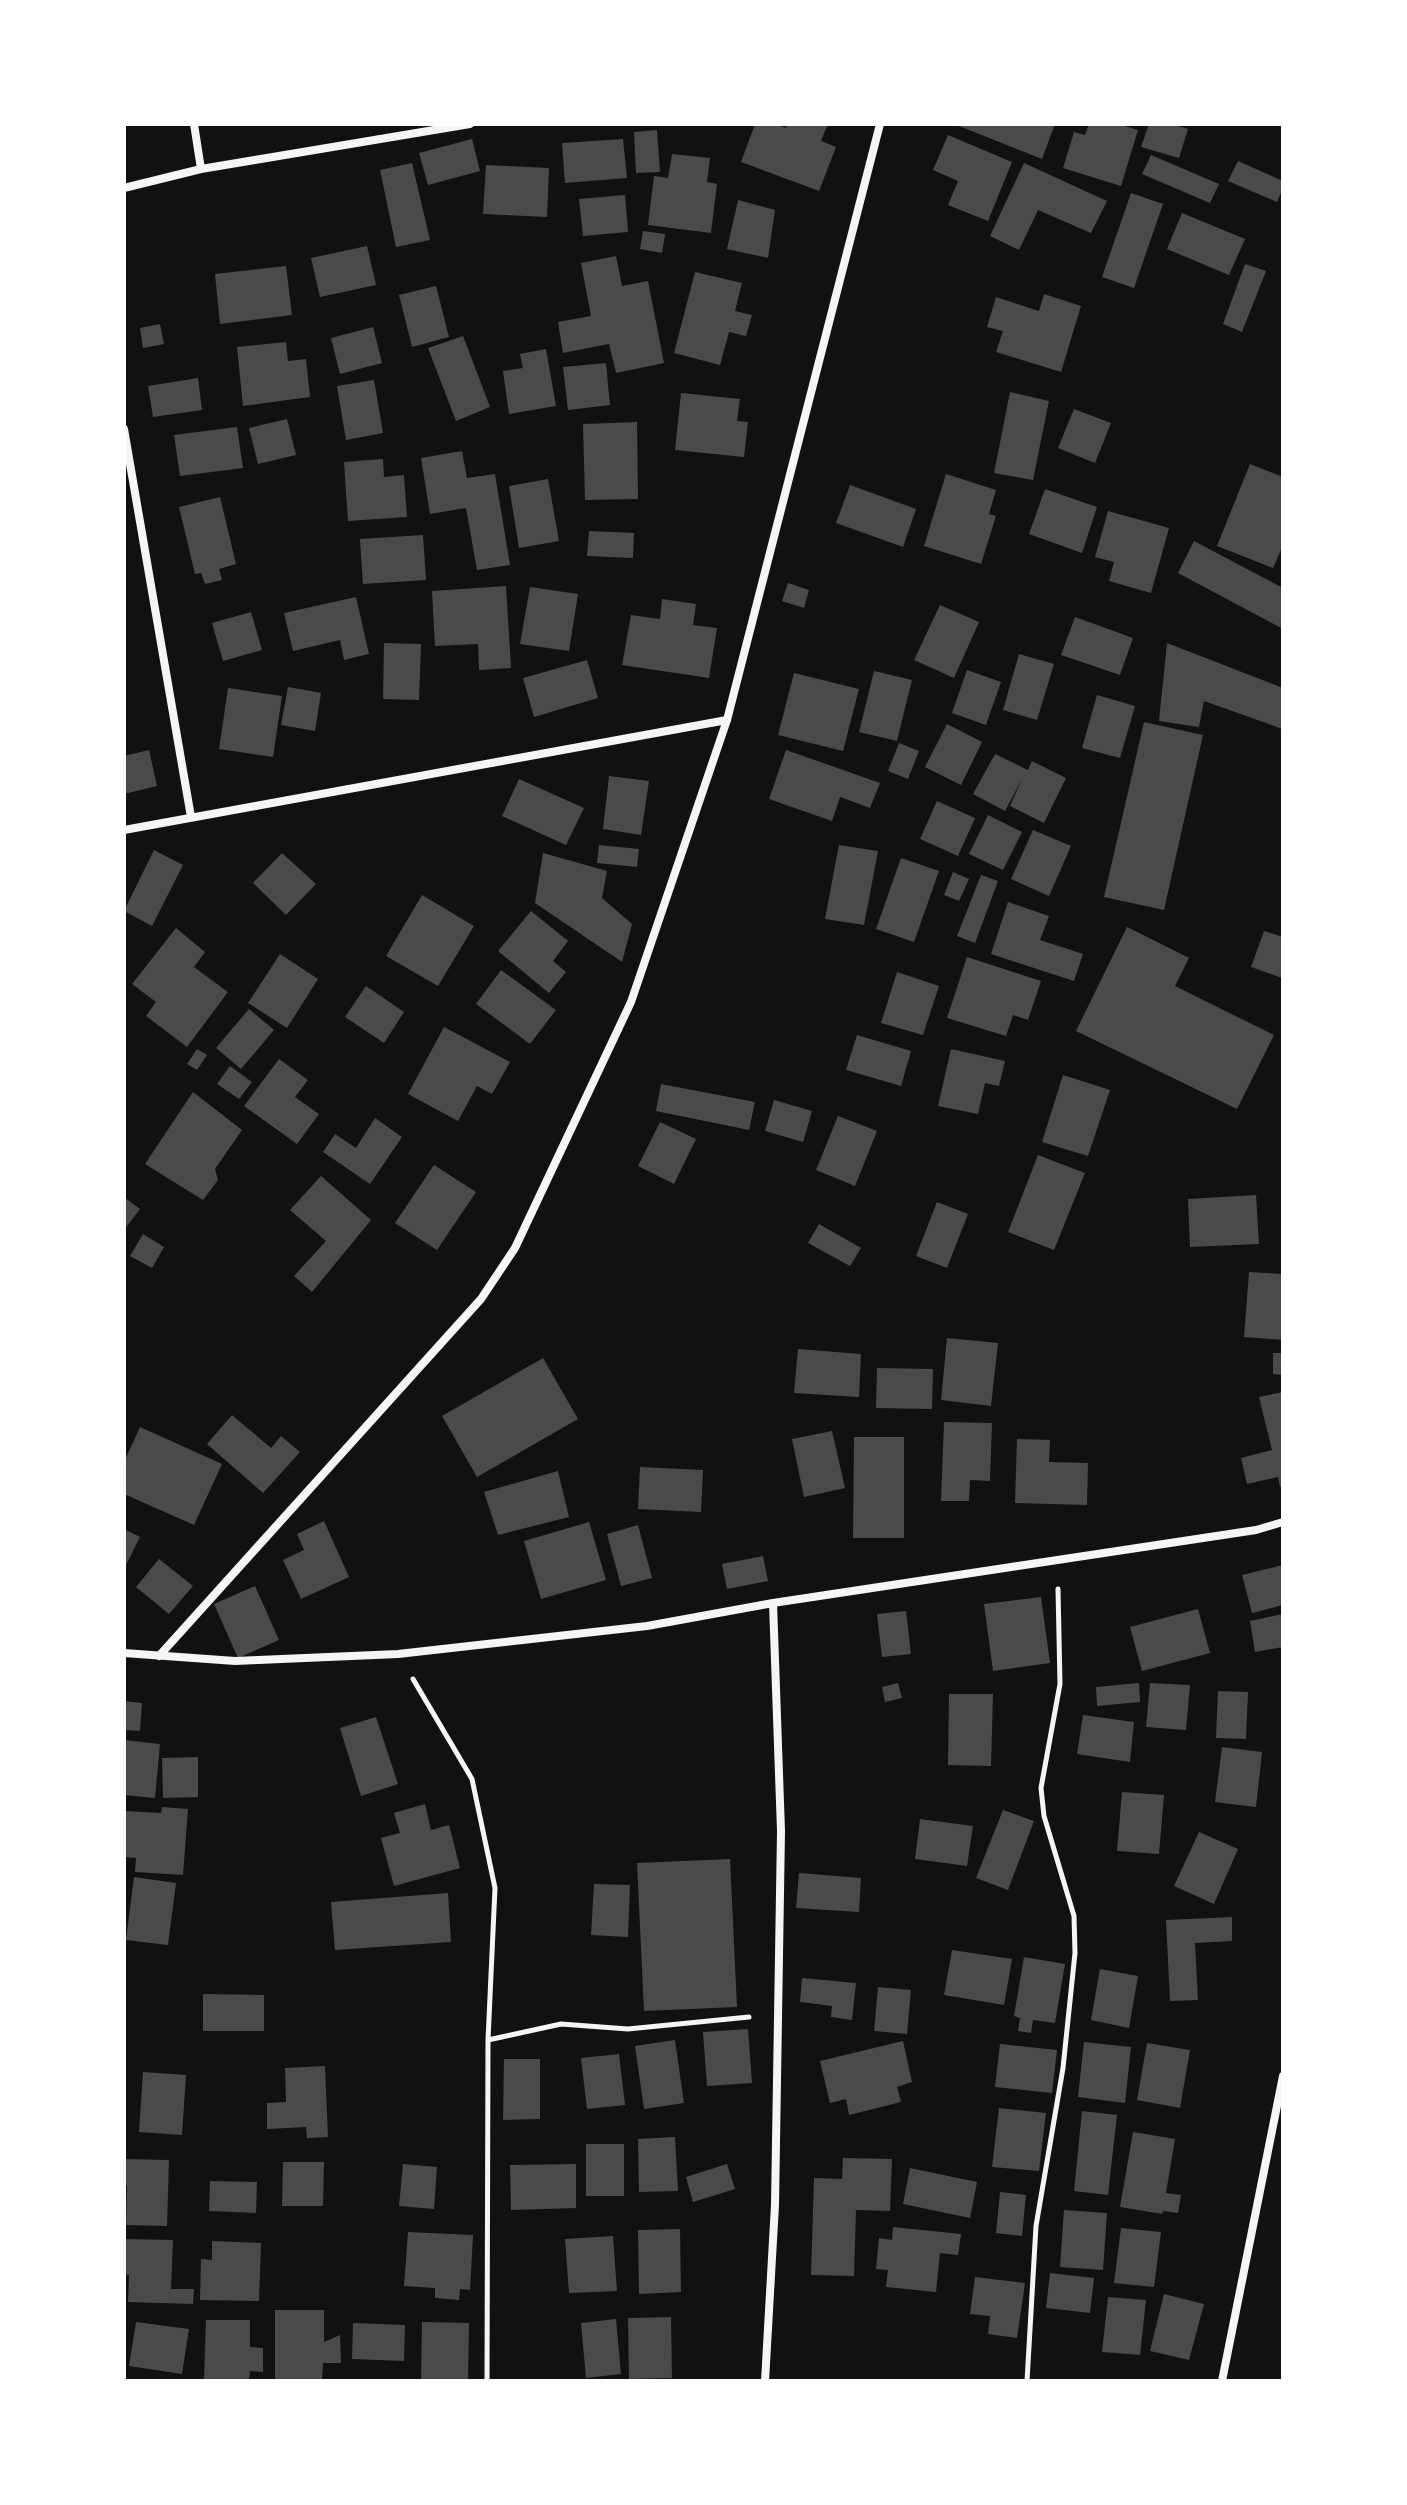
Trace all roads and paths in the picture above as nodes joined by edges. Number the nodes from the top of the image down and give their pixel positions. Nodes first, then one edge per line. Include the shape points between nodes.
1 (194, 124) edge
2 (470, 124) edge
3 (880, 124) edge
4 (201, 169) junction
5 (124, 188) edge
6 (124, 429) edge
7 (727, 720) junction
8 (191, 817) junction
9 (124, 830) edge
10 (1283, 1522) edge
11 (1057, 1560) junction
12 (773, 1603) junction
13 (124, 1653) edge
14 (398, 1654) junction
15 (159, 1656) junction
16 (778, 2015) junction
17 (488, 2040) junction
18 (1283, 2076) edge
19 (487, 2381) edge
20 (765, 2381) edge
21 (1027, 2381) edge
22 (1222, 2381) edge

1 - 4 street
2 - 4 street
3 - 7 street
4 - 5 street
6 - 8 street
7 - 8 street
7 - 15 street via 631,1002 515,1248 481,1299
8 - 9 street
10 - 11 street
11 - 12 street
11 - 21 path via 1060,1684 1041,1788 1044,1816 1074,1916 1075,1953 1063,2068 1036,2226
12 - 14 street via 647,1626
12 - 16 street via 781,1831
13 - 15 street
14 - 15 street via 235,1661
14 - 17 path via 472,1779 495,1888
16 - 17 path via 628,2029 561,2024
16 - 20 street
17 - 19 path
18 - 22 street

